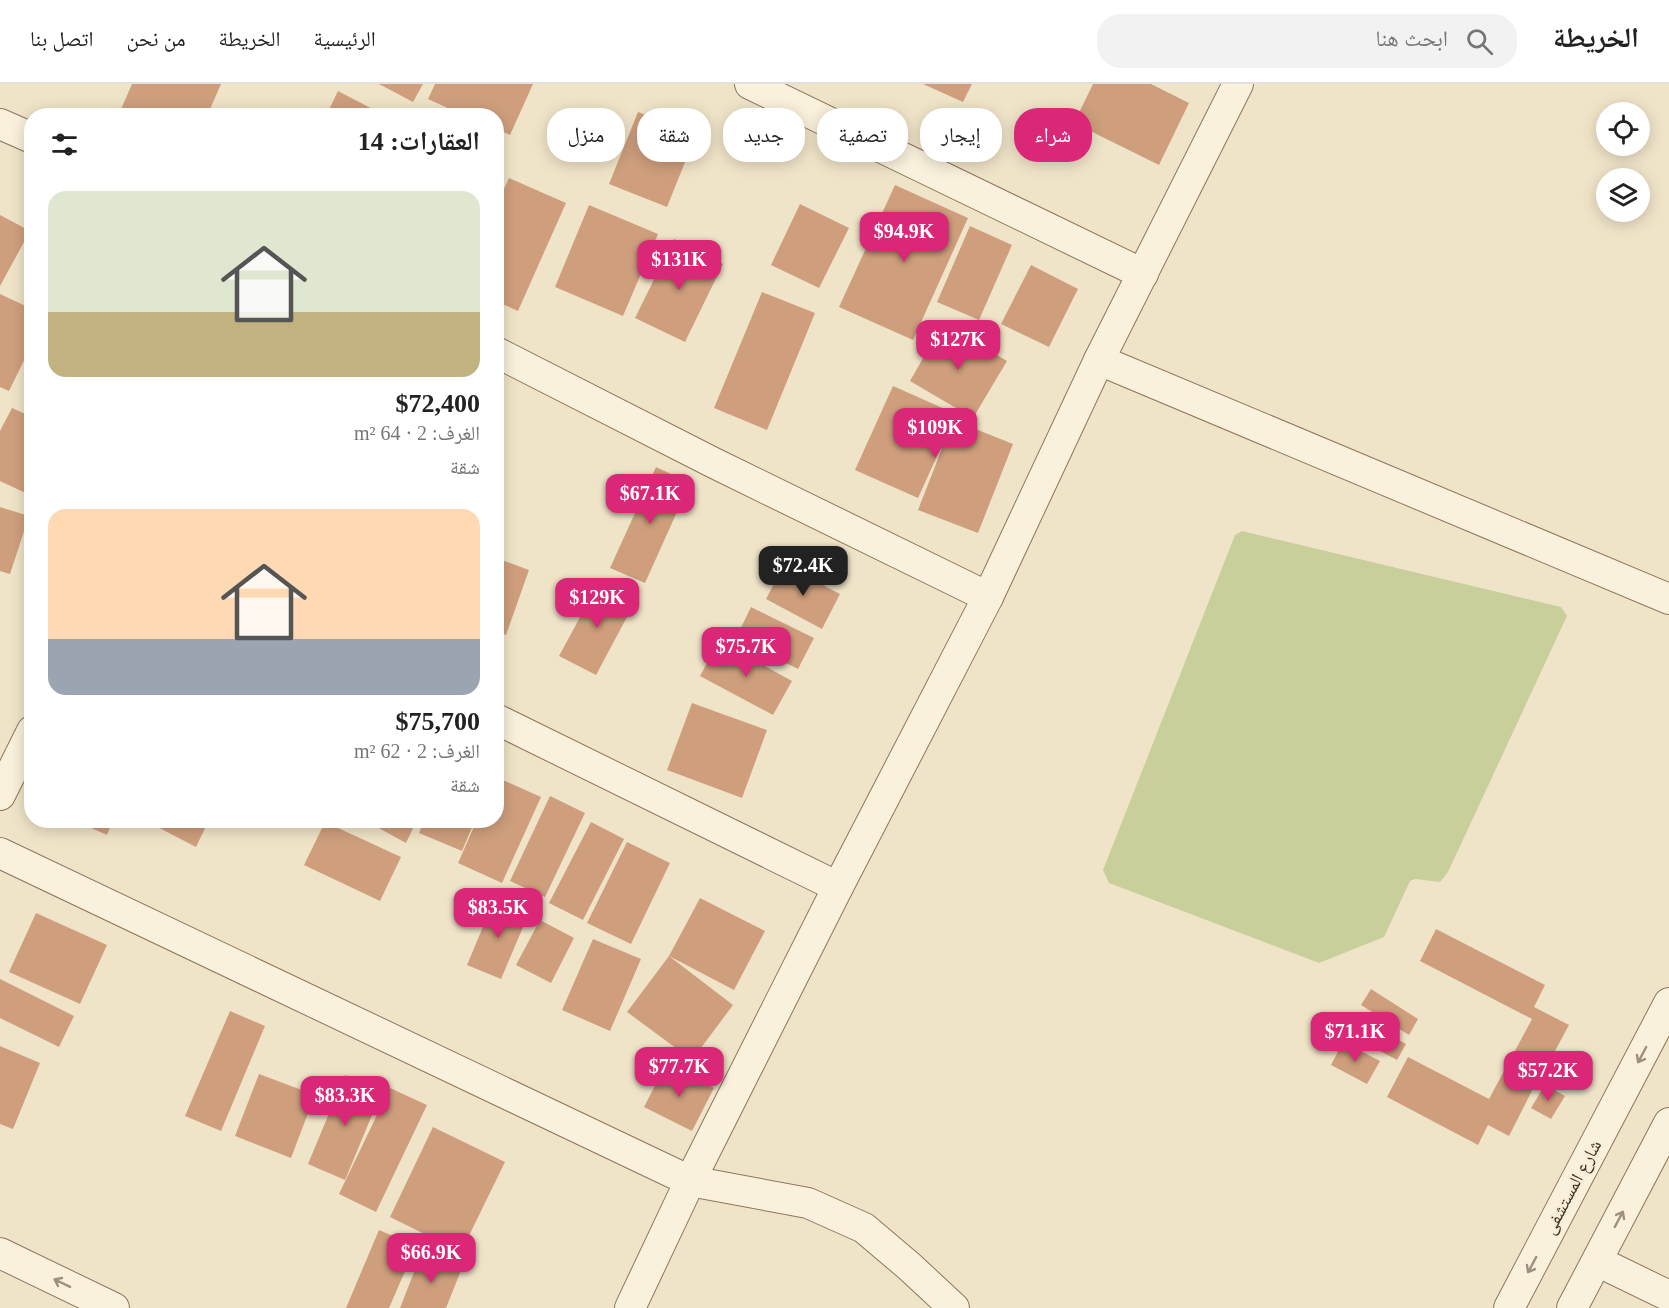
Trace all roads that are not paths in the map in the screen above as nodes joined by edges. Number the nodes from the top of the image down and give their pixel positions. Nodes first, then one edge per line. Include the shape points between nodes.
1 (750, 84) edge
2 (1238, 84) edge
3 (0, 124) edge
4 (24, 134) edge
5 (1143, 274) junction
6 (504, 356) edge
7 (1099, 360) junction
8 (988, 597) junction
9 (1669, 599) edge
10 (504, 723) edge
11 (24, 747) edge
12 (0, 795) edge
13 (0, 853) edge
14 (838, 887) junction
15 (1669, 1003) edge
16 (1669, 1123) edge
17 (690, 1181) junction
18 (0, 1253) edge
19 (1597, 1261) junction
20 (1669, 1296) edge
21 (114, 1308) edge
22 (630, 1308) edge
23 (954, 1308) edge
24 (1509, 1308) edge
25 (1572, 1308) edge

1 - 5 street
2 - 5 street
3 - 4 street
5 - 7 street
6 - 8 street
7 - 8 street
7 - 9 street
8 - 14 street
10 - 14 street
11 - 12 street
13 - 17 street
14 - 17 street
15 -> 24 street, شارع المستشفى
19 -> 16 street
17 - 22 street
17 - 23 street via 808,1203 864,1228
21 -> 18 street
19 - 20 street
19 - 25 street

